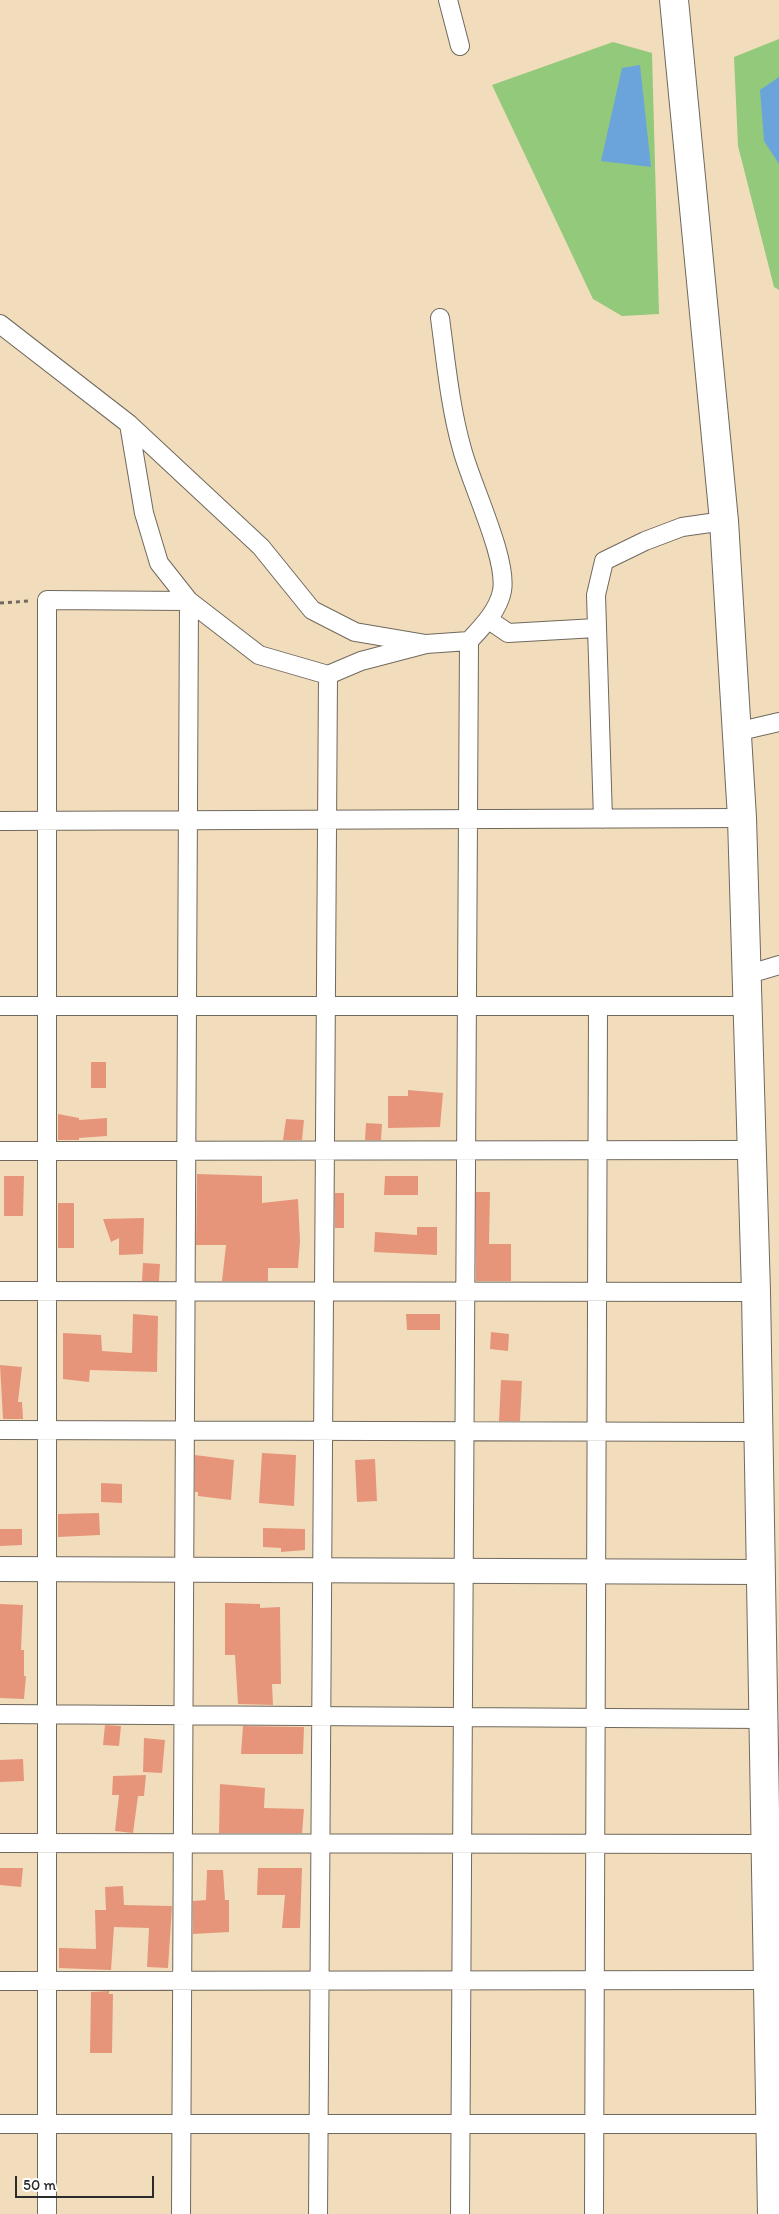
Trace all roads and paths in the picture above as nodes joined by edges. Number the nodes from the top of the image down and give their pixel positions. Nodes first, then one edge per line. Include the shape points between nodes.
1 (448, 0) edge
2 (674, 0) edge
3 (460, 46) dead end
4 (440, 318) dead end
5 (0, 324) edge
6 (129, 424) junction
7 (724, 521) junction
8 (47, 600) junction
9 (189, 601) junction
10 (0, 603) edge
11 (489, 620) junction
12 (596, 628) junction
13 (469, 641) junction
14 (426, 644) junction
15 (328, 675) junction
16 (779, 722) edge
17 (736, 732) junction
18 (742, 818) junction
19 (603, 819) junction
20 (188, 820) junction
21 (327, 820) junction
22 (468, 820) junction
23 (0, 821) edge
24 (47, 821) junction
25 (779, 965) edge
26 (746, 975) junction
27 (0, 1006) edge
28 (47, 1006) junction
29 (187, 1006) junction
30 (326, 1006) junction
31 (467, 1006) junction
32 (598, 1006) junction
33 (747, 1006) junction
34 (186, 1150) junction
35 (598, 1150) junction
36 (752, 1150) junction
37 (0, 1151) edge
38 (47, 1151) junction
39 (325, 1151) junction
40 (466, 1151) junction
41 (0, 1291) edge
42 (47, 1291) junction
43 (186, 1291) junction
44 (324, 1292) junction
45 (465, 1292) junction
46 (597, 1292) junction
47 (756, 1292) junction
48 (0, 1430) edge
49 (47, 1430) junction
50 (185, 1431) junction
51 (323, 1431) junction
52 (465, 1432) junction
53 (597, 1432) junction
54 (758, 1432) junction
55 (0, 1569) edge
56 (47, 1569) junction
57 (184, 1570) junction
58 (322, 1570) junction
59 (464, 1570) junction
60 (596, 1571) junction
61 (761, 1572) junction
62 (0, 1714) edge
63 (47, 1714) junction
64 (184, 1715) junction
65 (321, 1715) junction
66 (463, 1716) junction
67 (596, 1717) junction
68 (764, 1719) junction
69 (0, 1843) edge
70 (47, 1843) junction
71 (183, 1844) junction
72 (320, 1844) junction
73 (462, 1844) junction
74 (596, 1844) junction
75 (772, 1844) edge
76 (768, 1980) junction
77 (0, 1981) edge
78 (46, 1981) junction
79 (182, 1981) junction
80 (319, 1981) junction
81 (461, 1981) junction
82 (594, 1982) junction
83 (0, 2124) edge
84 (47, 2124) junction
85 (181, 2124) junction
86 (770, 2124) junction
87 (318, 2125) junction
88 (460, 2125) junction
89 (595, 2125) junction
90 (47, 2214) edge
91 (181, 2214) edge
92 (318, 2214) edge
93 (460, 2214) edge
94 (594, 2214) edge
95 (772, 2214) edge

1 - 3 street
2 - 7 main road
4 - 11 street via 448,383 462,449 502,566 502,591
5 - 6 street
6 - 9 street via 144,513 160,563
6 - 14 street via 261,547 312,610 354,632
7 - 12 street via 682,527 604,561 596,595
7 - 17 main road
8 - 9 street
8 - 10 path
8 - 24 street
9 - 15 street via 259,655
9 - 20 street
11 - 12 street via 508,634
11 - 13 street
12 - 19 street
13 - 14 street
13 - 22 street
14 - 15 street via 361,661
15 - 21 street
16 - 17 street
17 - 18 main road
18 - 19 street
18 - 26 main road
19 - 22 street
20 - 21 street
20 - 24 street
20 - 29 street
21 - 22 street
21 - 30 street
22 - 31 street
23 - 24 street
24 - 28 street
25 - 26 street
26 - 33 main road
27 - 28 street
28 - 29 street
28 - 38 street
29 - 30 street
29 - 34 street
30 - 31 street
30 - 39 street
31 - 32 street
31 - 40 street
32 - 33 street
32 - 35 street
33 - 36 main road
34 - 38 street
34 - 39 street
34 - 43 street
35 - 36 street
35 - 40 street
35 - 46 street
36 - 47 main road
37 - 38 street
38 - 42 street
39 - 40 street
39 - 44 street
40 - 45 street
41 - 42 street
42 - 43 street
42 - 49 street
43 - 44 street
43 - 50 street
44 - 45 street
44 - 51 street
45 - 46 street
45 - 52 street
46 - 47 street
46 - 53 street
47 - 54 main road
48 - 49 street
49 - 50 street
49 - 56 street
50 - 51 street
50 - 57 street
51 - 52 street
51 - 58 street
52 - 53 street
52 - 59 street
53 - 54 street
53 - 60 street
54 - 61 main road
55 - 56 street
56 - 57 street
56 - 63 street
57 - 58 street
57 - 64 street
58 - 59 street
58 - 65 street
59 - 60 street
59 - 66 street
60 - 61 street
60 - 67 street
61 - 68 main road
62 - 63 street
63 - 64 street
63 - 70 street
64 - 65 street
64 - 71 street
65 - 66 street
65 - 72 street
66 - 67 street
66 - 73 street
67 - 68 street
67 - 74 street
68 - 75 main road
69 - 70 street
70 - 71 street
70 - 78 street
71 - 72 street
71 - 79 street
72 - 73 street
72 - 80 street
73 - 74 street
73 - 81 street
74 - 75 street
74 - 82 street
75 - 76 main road
76 - 82 street
76 - 86 main road
77 - 78 street
78 - 79 street
78 - 84 street
79 - 80 street
79 - 85 street
80 - 81 street
80 - 87 street
81 - 82 street
81 - 88 street
82 - 89 street
83 - 84 street
84 - 85 street
84 - 90 street
85 - 87 street
85 - 91 street
86 - 89 street
86 - 95 main road
87 - 88 street
87 - 92 street
88 - 89 street
88 - 93 street
89 - 94 street

